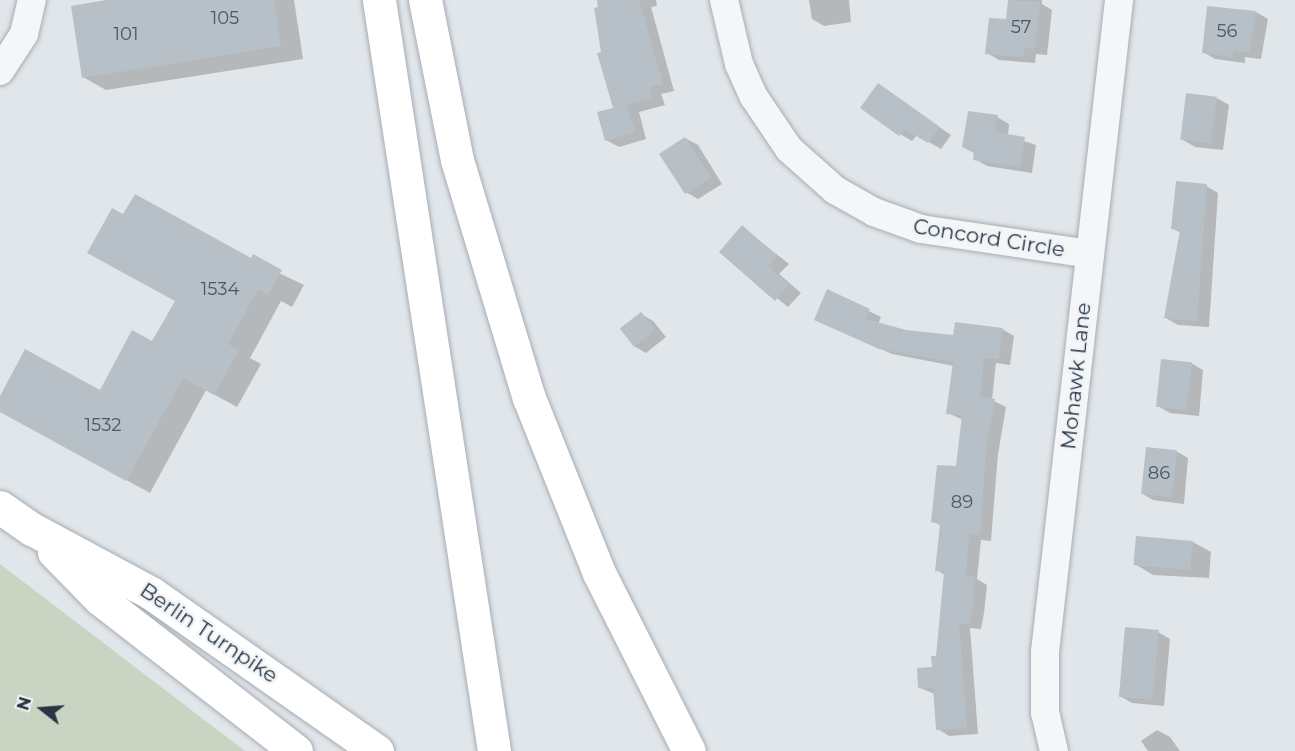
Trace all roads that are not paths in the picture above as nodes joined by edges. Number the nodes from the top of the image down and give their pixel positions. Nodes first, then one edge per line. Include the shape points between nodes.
1 (32, 0) edge
2 (379, 0) edge
3 (425, 0) edge
4 (724, 0) edge
5 (1119, 0) edge
6 (0, 71) edge
7 (1090, 254) junction
8 (0, 507) edge
9 (32, 529) junction
10 (296, 751) edge
11 (377, 751) edge
12 (494, 751) edge
13 (689, 751) edge
14 (1054, 751) edge

1 - 6 street via 24,33
2 - 12 main road
3 - 13 main road via 457,160 529,398 599,573
4 - 7 street, Concord Circle via 739,64 754,97 789,149 835,190 874,212 921,229
5 - 7 street, Mohawk Lane
7 - 14 street, Mohawk Lane via 1044,662 1046,713
8 - 9 main road, Berlin Turnpike
9 - 10 main road, Berlin Turnpike via 100,599
9 - 11 main road, Berlin Turnpike via 151,593

